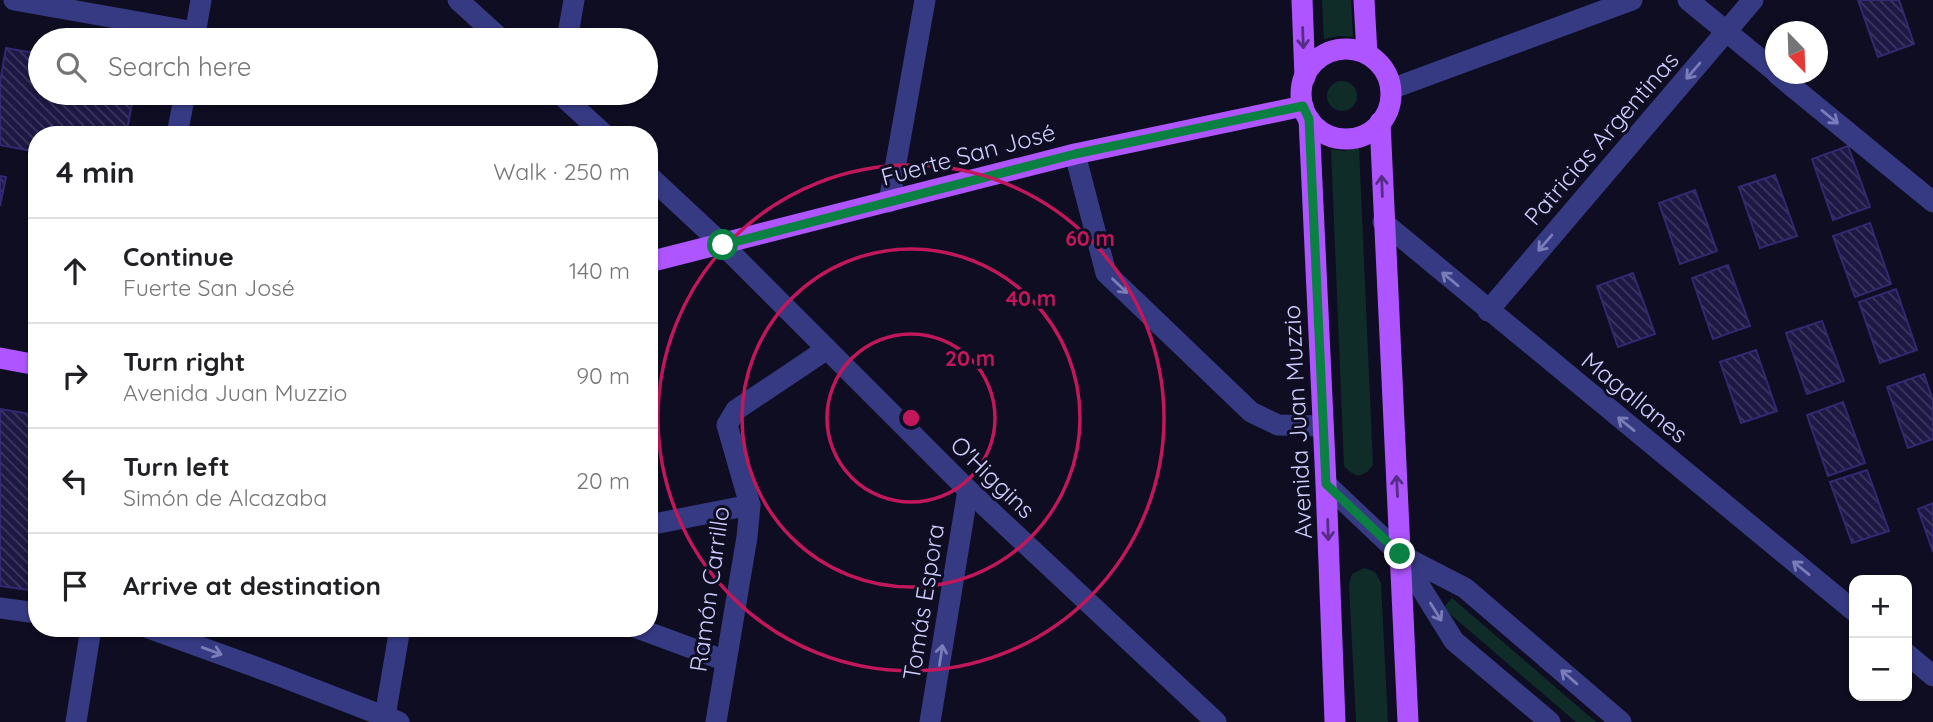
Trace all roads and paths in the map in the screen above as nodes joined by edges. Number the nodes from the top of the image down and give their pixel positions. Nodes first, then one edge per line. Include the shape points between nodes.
1 (14, 0) edge
2 (201, 0) edge
3 (458, 0) edge
4 (574, 0) edge
5 (925, 0) edge
6 (1302, 0) edge
7 (1364, 0) edge
8 (1632, 0) edge
9 (1688, 0) edge
10 (1754, 0) edge
11 (154, 28) edge
12 (196, 28) edge
13 (489, 28) edge
14 (569, 28) edge
15 (1726, 32) junction
16 (1367, 54) junction
17 (1765, 64) edge
18 (1305, 76) junction
19 (1789, 84) edge
20 (1391, 89) junction
21 (183, 105) edge
22 (572, 105) edge
23 (1306, 112) junction
24 (1380, 122) junction
25 (179, 126) edge
26 (594, 126) edge
27 (1075, 154) junction
28 (658, 184) edge
29 (889, 202) junction
30 (1933, 202) edge
31 (1383, 222) junction
32 (723, 245) junction
33 (658, 259) edge
34 (1488, 311) junction
35 (827, 349) junction
36 (0, 358) edge
37 (28, 363) edge
38 (1323, 426) junction
39 (1326, 484) junction
40 (968, 490) junction
41 (750, 505) junction
42 (658, 523) edge
43 (1400, 554) junction
44 (1849, 607) edge
45 (0, 608) edge
46 (28, 613) edge
47 (658, 636) edge
48 (90, 637) edge
49 (172, 637) edge
50 (399, 637) edge
51 (1912, 658) edge
52 (726, 661) junction
53 (1933, 676) edge
54 (389, 720) edge
55 (76, 722) edge
56 (716, 722) edge
57 (930, 722) edge
58 (1216, 722) edge
59 (1335, 722) edge
60 (1408, 722) edge
61 (1550, 722) edge
62 (1621, 722) edge

1 - 11 street
2 - 12 street
3 - 13 street
4 - 14 street
5 - 29 street
6 -> 18 main road
7 - 16 main road
8 - 20 street
9 - 15 street
10 - 15 street, Patricias Argentinas
15 - 17 street
15 -> 34 street, Patricias Argentinas
16 - 18 main road via 1338,50 1312,64
16 - 20 main road via 1379,63
18 - 23 main road via 1301,91
19 -> 30 street
20 - 24 main road via 1390,104
21 - 25 street
22 - 26 street
23 - 24 main road via 1319,130 1347,139 1361,136
23 - 27 main road, Fuerte San José
23 - 38 main road, Avenida Juan Muzzio
31 -> 24 main road
27 - 29 main road, Fuerte San José
27 -> 38 street via 1106,273 1251,412 1278,425
28 - 32 street, O'Higgins
29 - 32 main road, Fuerte San José
34 -> 31 street, Magallanes
43 -> 31 main road
32 - 33 main road, Fuerte San José
32 - 35 street, O'Higgins
44 -> 34 street, Magallanes
35 - 40 street, O'Higgins
35 - 41 street, Ramón Carrillo via 736,410 727,425
36 - 37 main road
38 - 39 main road, Avenida Juan Muzzio
39 - 43 street
39 -> 59 main road, Avenida Juan Muzzio
57 -> 40 street, Tomás Espora
40 - 58 street, O'Higgins
41 - 42 street
41 - 52 street, Ramón Carrillo
43 - 60 main road
43 -> 61 street via 1454,641
62 -> 43 street via 1465,588
45 - 46 street
47 - 52 street
48 - 55 street
49 -> 54 street
50 - 54 street
51 - 53 street
52 - 56 street, Ramón Carrillo

